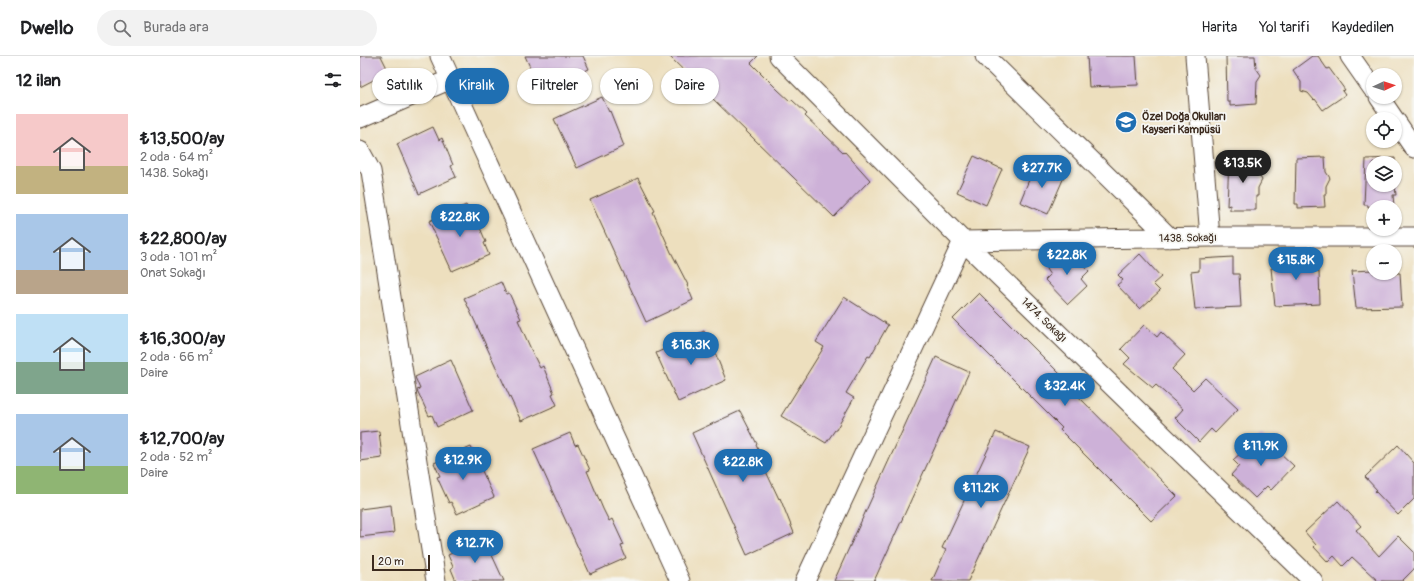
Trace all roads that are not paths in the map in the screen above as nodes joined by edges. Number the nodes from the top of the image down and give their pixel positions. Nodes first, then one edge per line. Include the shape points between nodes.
1 (440, 56) edge
2 (779, 56) edge
3 (985, 56) edge
4 (1195, 56) edge
5 (1350, 56) edge
6 (446, 68) edge
7 (1366, 79) edge
8 (445, 82) edge
9 (462, 104) edge
10 (360, 118) edge
11 (1402, 131) edge
12 (1414, 148) edge
13 (360, 151) edge
14 (1210, 237) junction
15 (1414, 237) edge
16 (1170, 238) junction
17 (963, 241) junction
18 (678, 580) edge
19 (436, 581) edge
20 (805, 581) edge
21 (1313, 581) edge

1 - 6 street
2 - 17 street, 1474. Sokağı
3 - 16 street
4 - 14 street
5 - 7 street
8 - 10 street
9 - 18 street
11 - 12 street
13 - 19 street via 371,171
14 - 15 street, 1438. Sokağı
14 - 16 street, 1438. Sokağı
16 - 17 street, 1438. Sokağı
17 - 20 street
17 - 21 street, 1474. Sokağı

